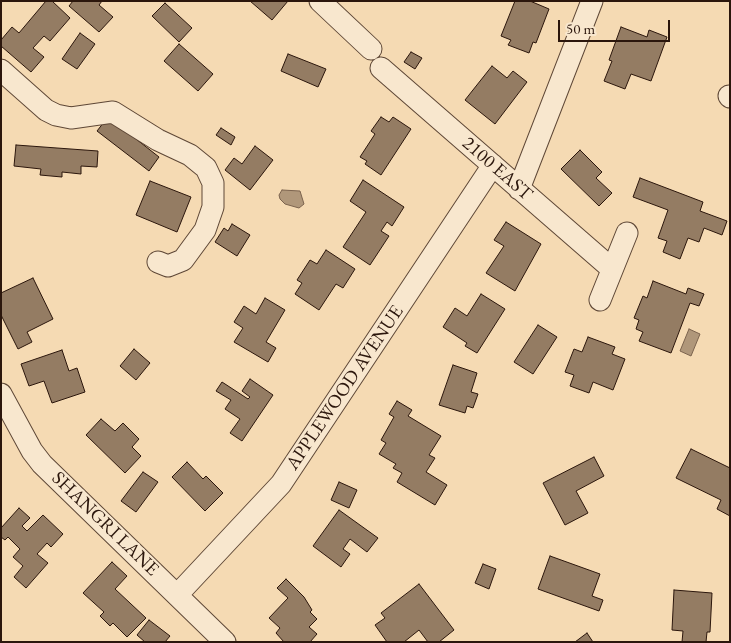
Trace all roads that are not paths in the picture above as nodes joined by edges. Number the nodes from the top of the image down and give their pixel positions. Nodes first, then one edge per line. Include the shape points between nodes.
1 (320, 1) edge
2 (592, 1) edge
3 (371, 49) dead end
4 (381, 68) dead end
5 (1, 70) edge
6 (493, 165) junction
7 (519, 189) junction
8 (627, 233) dead end
9 (158, 262) dead end
10 (612, 269) junction
11 (600, 300) dead end
12 (1, 394) edge
13 (178, 594) junction
14 (225, 642) edge

1 - 3 street
2 - 7 street
4 - 6 street, 2100 EAST
5 - 9 street via 56,115 71,118 113,112 158,140 190,155 206,168 213,183 214,207 205,230 183,260 168,266
6 - 7 street, 2100 EAST
6 - 13 street, APPLEWOOD AVENUE via 282,484
7 - 10 street, 2100 EAST
8 - 10 street
10 - 11 street
12 - 13 street, SHANGRI LANE via 42,464
13 - 14 street, SHANGRI LANE

